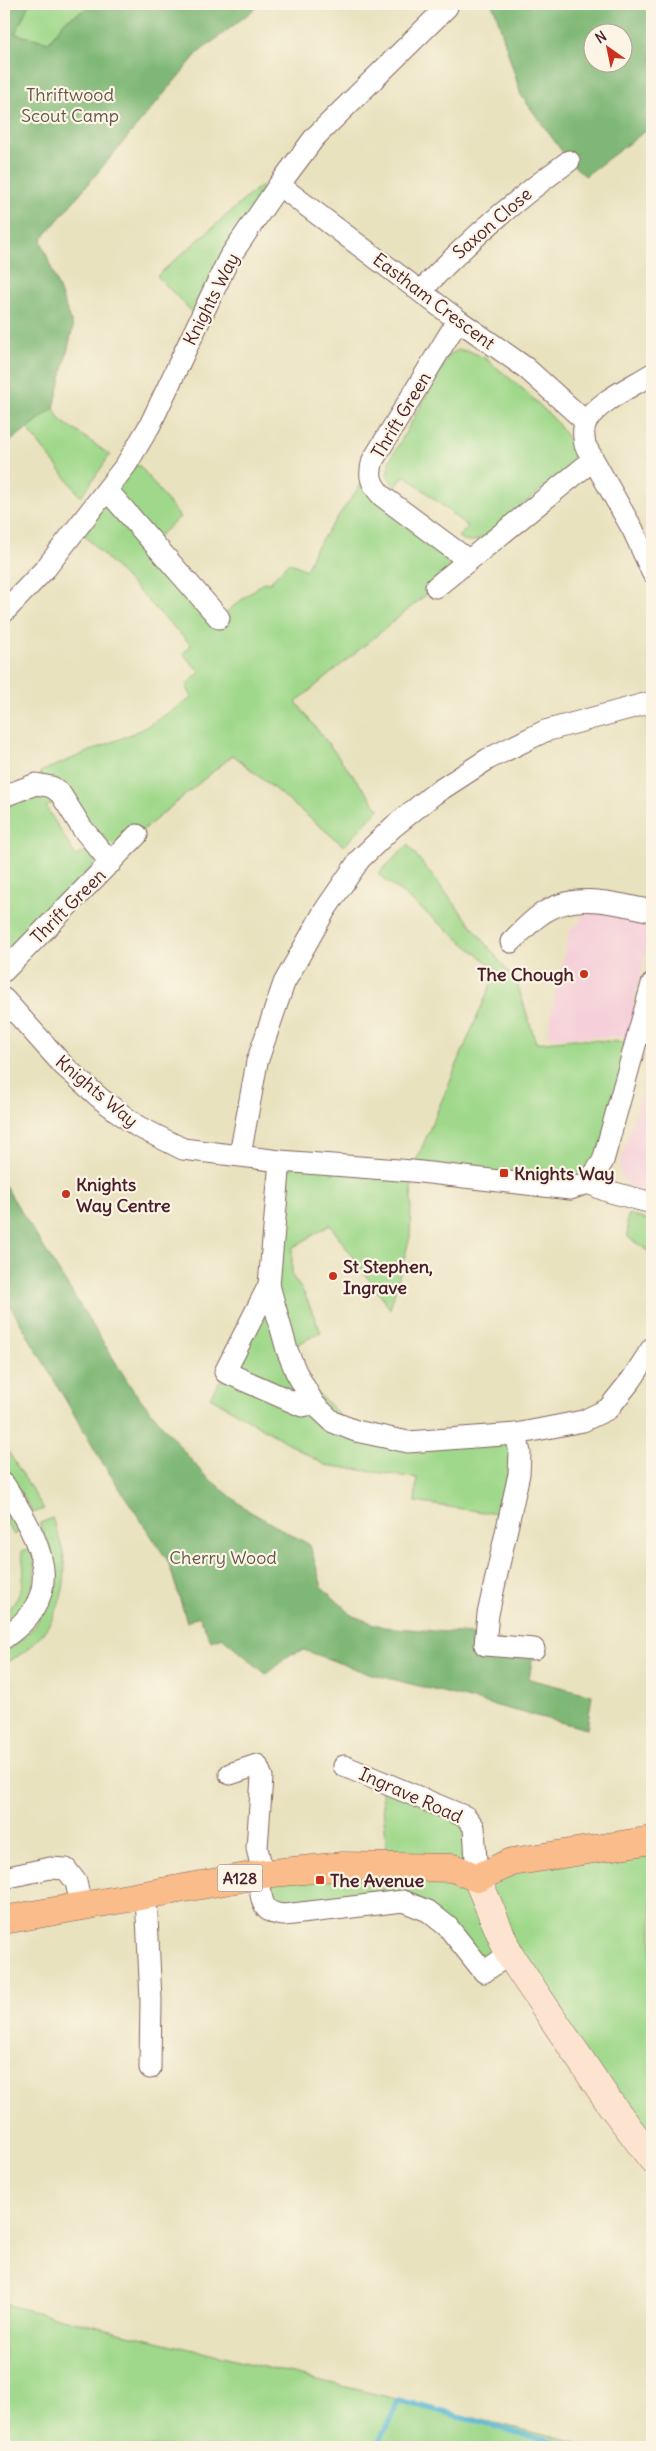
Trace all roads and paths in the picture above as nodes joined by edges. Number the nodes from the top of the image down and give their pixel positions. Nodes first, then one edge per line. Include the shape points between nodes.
1 (447, 7) dead end
2 (569, 161) dead end
3 (278, 185) junction
4 (421, 291) junction
5 (458, 320) junction
6 (652, 374) edge
7 (586, 422) junction
8 (593, 460) junction
9 (106, 490) junction
10 (468, 560) junction
11 (652, 572) edge
12 (436, 586) dead end
13 (4, 612) edge
14 (219, 618) dead end
15 (652, 702) edge
16 (4, 796) edge
17 (137, 835) dead end
18 (111, 863) junction
19 (652, 911) edge
20 (510, 942) dead end
21 (4, 970) edge
22 (652, 984) edge
23 (4, 999) edge
24 (649, 1006) edge
25 (240, 1155) junction
26 (280, 1161) junction
27 (588, 1183) junction
28 (652, 1203) edge
29 (269, 1285) junction
30 (652, 1348) edge
31 (314, 1404) junction
32 (516, 1434) junction
33 (4, 1484) edge
34 (4, 1638) edge
35 (534, 1648) dead end
36 (344, 1766) dead end
37 (230, 1774) dead end
38 (652, 1840) edge
39 (261, 1874) junction
40 (4, 1878) edge
41 (477, 1878) junction
42 (146, 1896) junction
43 (81, 1905) junction
44 (4, 1920) edge
45 (509, 1954) junction
46 (150, 2068) dead end
47 (652, 2159) edge

1 - 3 street, Knights Way via 315,137
2 - 4 street, Saxon Close via 525,193 453,256
3 - 4 street, Eastham Crescent
3 - 9 street, Knights Way via 230,258 150,425 126,465
4 - 5 street, Eastham Crescent
5 - 7 street, Eastham Crescent via 526,368
5 - 10 street, Thrift Green via 373,460 369,472 372,483 382,496
6 - 7 street via 598,408
7 - 8 street via 583,431 585,445
8 - 10 street
8 - 11 street
9 - 13 street, Knights Way via 46,568
9 - 14 street
10 - 12 street
15 - 25 street via 545,731 488,759 434,794 393,826 360,859 325,910 284,983 257,1062
16 - 18 street, Thrift Green via 36,784 52,787 60,793 82,828
17 - 18 street, Thrift Green
18 - 21 street, Thrift Green
19 - 20 street via 586,899 563,903 540,915
22 - 24 street
23 - 25 street, Knights Way via 64,1066 136,1126 183,1149
24 - 27 street via 603,1160
25 - 26 street, Knights Way
26 - 27 street, Knights Way via 412,1171 570,1189
26 - 29 street
27 - 28 street
29 - 31 street via 287,1350
29 - 31 street via 225,1372 302,1406
30 - 32 street via 608,1409 583,1421
31 - 32 street via 333,1422 356,1431 408,1442
32 - 35 street via 520,1453 519,1474 488,1614 485,1645
33 - 34 street via 36,1538 44,1565 40,1594 33,1609
36 - 41 street, Ingrave Road via 466,1818 474,1827
37 - 39 street via 257,1765 262,1777 257,1848
38 - 41 main road via 512,1862
39 - 41 main road, A128 via 343,1866 453,1868
39 - 42 main road, A128
39 - 45 street via 263,1907 271,1914 403,1901 428,1911 448,1927 484,1972
40 - 43 street via 50,1868 66,1869 76,1882
41 - 45 street
42 - 43 main road, A128
42 - 46 street via 151,2000
43 - 44 main road, A128
45 - 47 street via 609,2102

